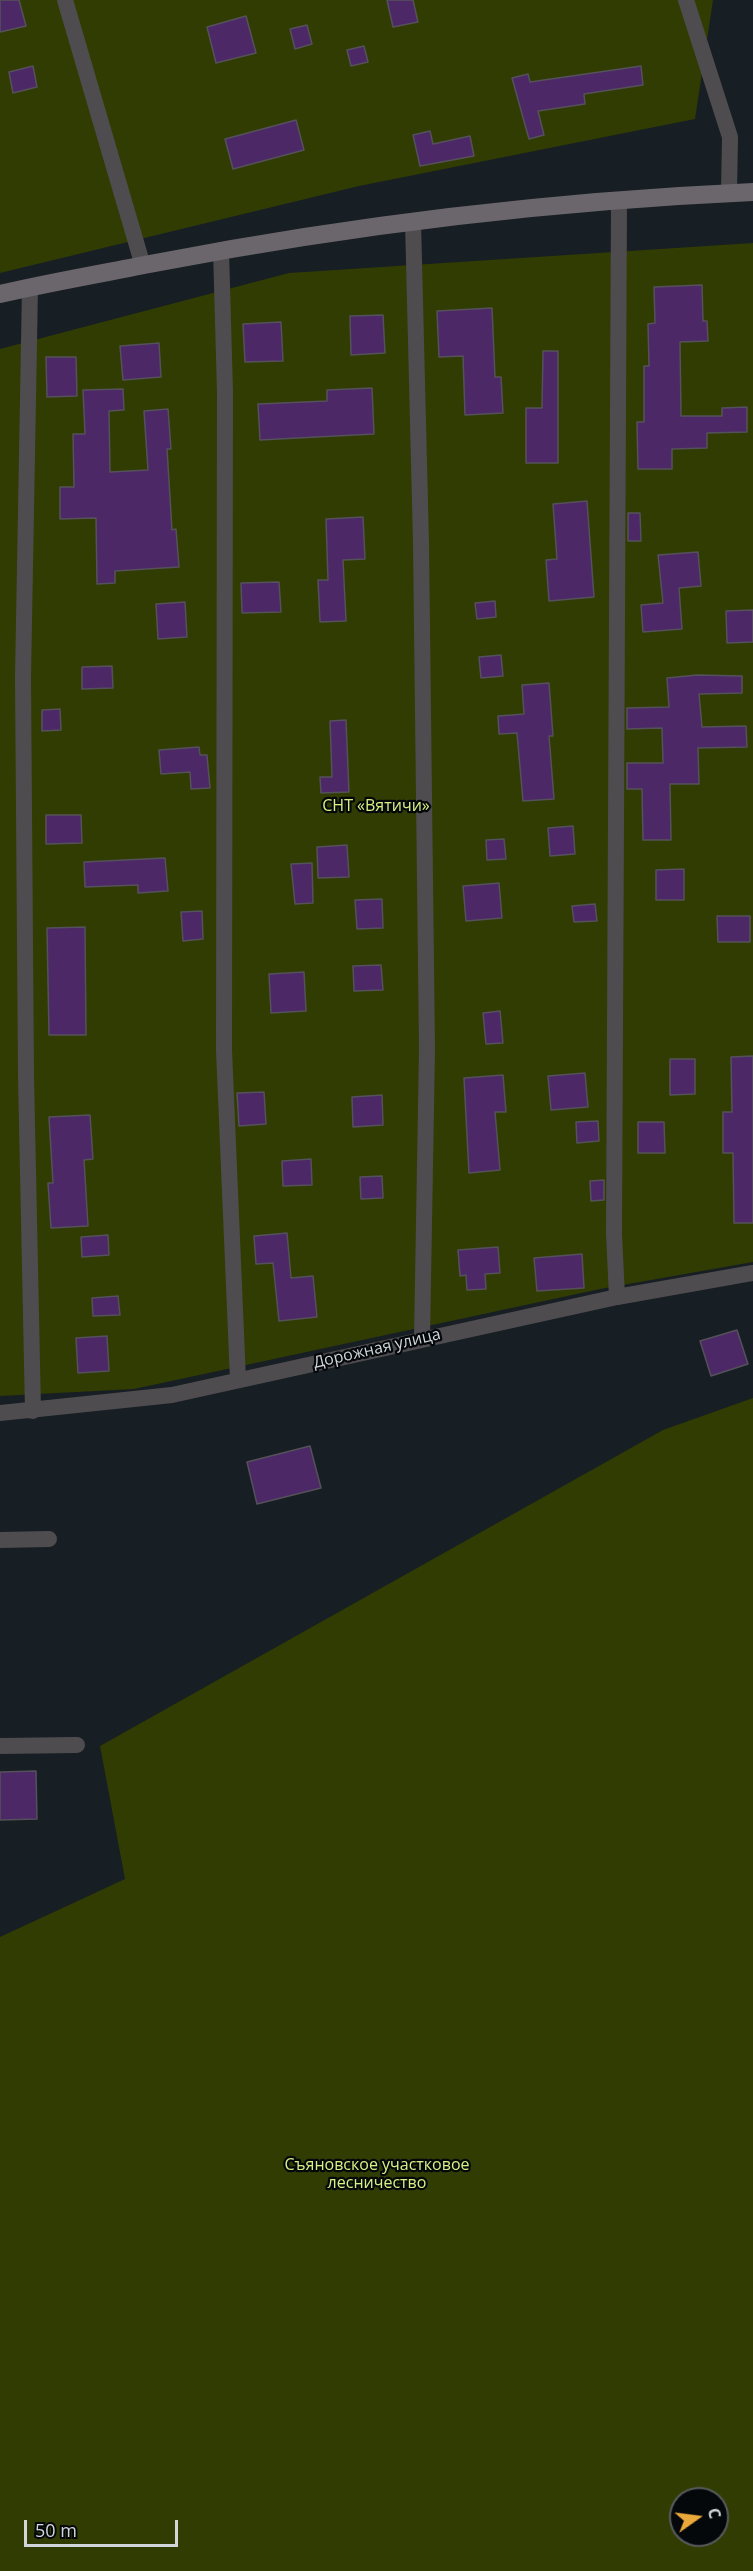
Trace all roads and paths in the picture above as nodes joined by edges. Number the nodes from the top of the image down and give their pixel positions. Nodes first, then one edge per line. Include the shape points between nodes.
1 (65, 0) edge
2 (686, 0) edge
3 (753, 192) edge
4 (729, 193) junction
5 (619, 201) junction
6 (413, 222) junction
7 (221, 250) junction
8 (143, 266) junction
9 (30, 287) junction
10 (0, 294) edge
11 (753, 1273) edge
12 (617, 1298) junction
13 (422, 1339) junction
14 (238, 1380) junction
15 (33, 1411) junction
16 (0, 1413) edge
17 (49, 1539) dead end
18 (0, 1540) edge
19 (77, 1745) dead end
20 (0, 1746) edge

1 - 8 street
2 - 4 street via 730,137
3 - 4 main road
4 - 5 main road
5 - 6 main road
5 - 12 street via 614,1234
6 - 7 main road
6 - 13 street via 426,1026
7 - 8 main road
7 - 14 street via 225,392 224,1050
8 - 9 main road
9 - 10 main road
9 - 15 street via 23,689
11 - 12 street, Дорожная улица
12 - 13 street, Дорожная улица
13 - 14 street, Дорожная улица
14 - 15 street, Дорожная улица via 172,1395
15 - 16 street, Дорожная улица
17 - 18 street
19 - 20 street

